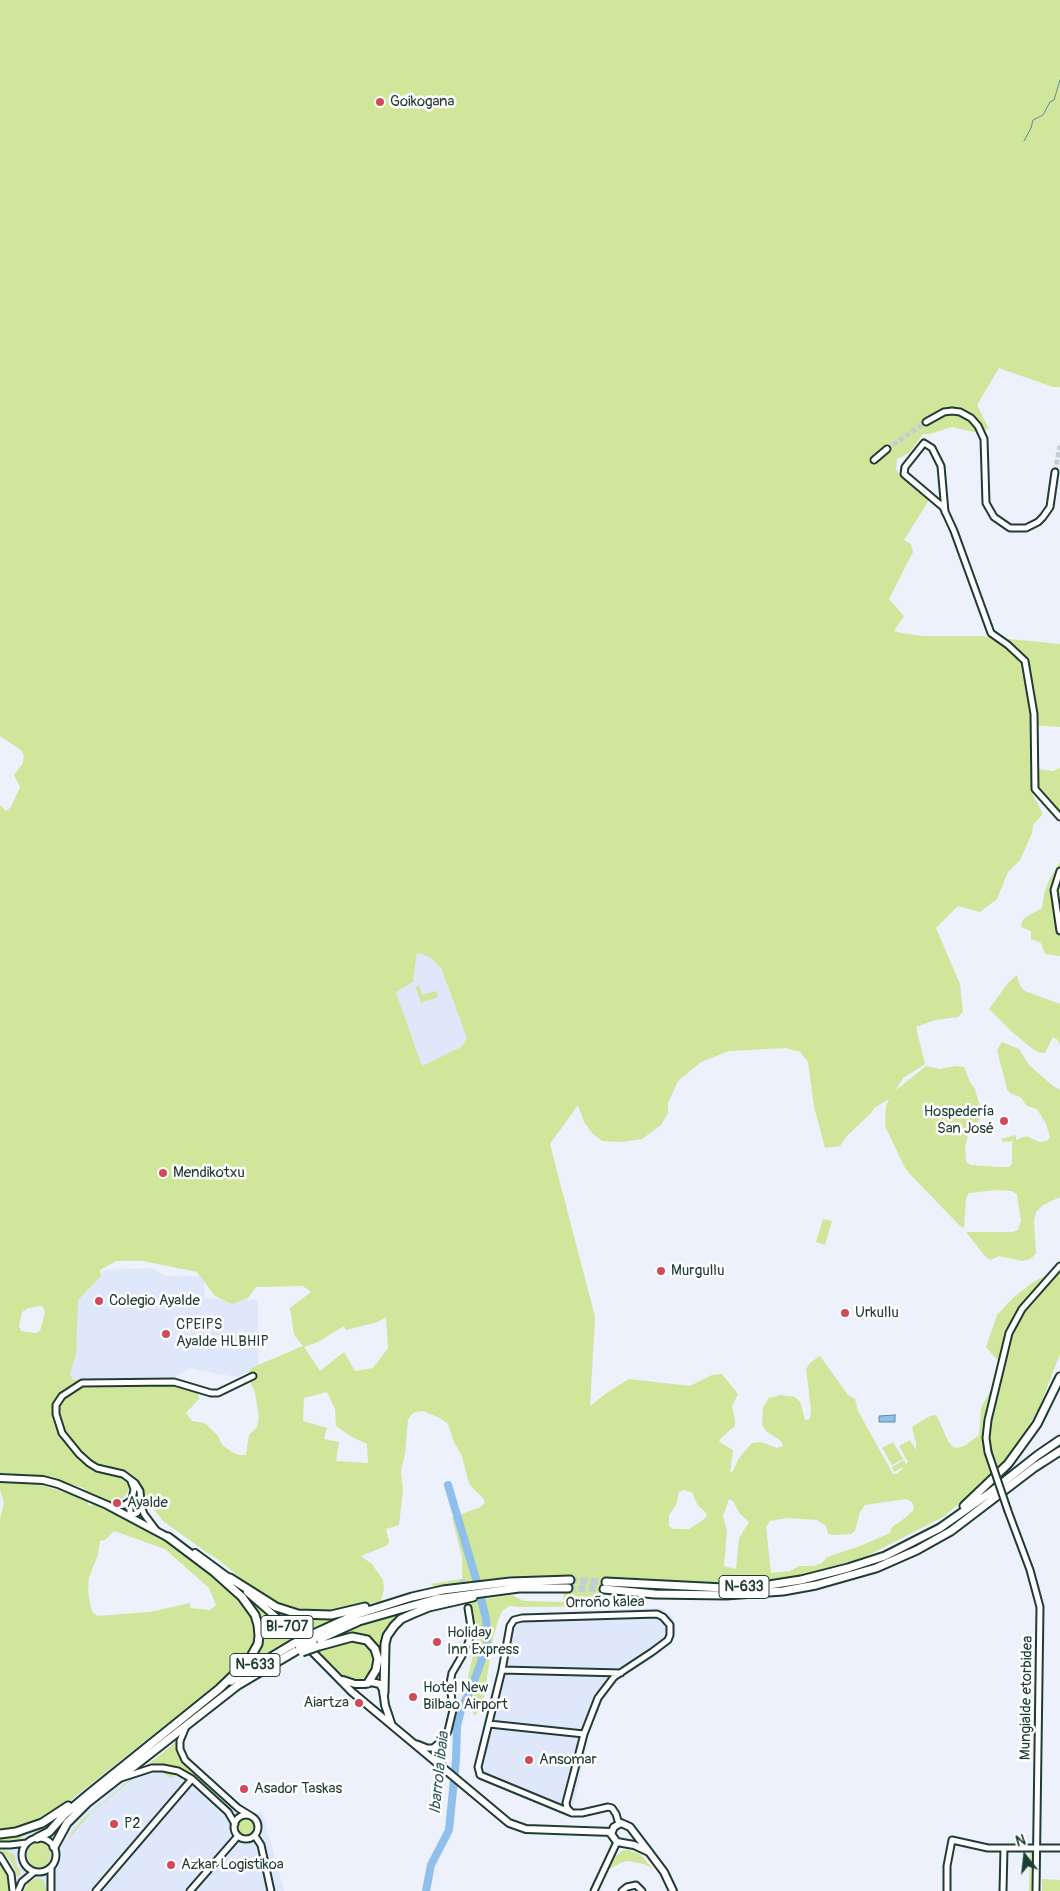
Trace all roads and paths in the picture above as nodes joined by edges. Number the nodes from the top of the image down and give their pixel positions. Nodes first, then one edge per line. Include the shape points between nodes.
1 (926, 422) tunnel mouth
2 (887, 449) tunnel mouth
3 (874, 460) dead end
4 (1055, 472) dead end
5 (945, 512) junction
6 (1060, 817) edge
7 (1060, 871) edge
8 (1060, 931) edge
9 (1060, 1266) edge
10 (253, 1376) dead end
11 (1060, 1377) edge
12 (1060, 1440) edge
13 (1060, 1451) edge
14 (0, 1478) edge
15 (131, 1480) junction
16 (991, 1492) junction
17 (131, 1501) junction
18 (141, 1504) junction
19 (111, 1507) junction
20 (130, 1516) junction
21 (156, 1530) junction
22 (168, 1537) junction
23 (878, 1558) junction
24 (230, 1578) junction
25 (841, 1578) junction
26 (519, 1588) junction
27 (443, 1590) junction
28 (468, 1608) tunnel mouth
29 (314, 1641) junction
30 (298, 1648) junction
31 (502, 1670) junction
32 (622, 1673) junction
33 (340, 1679) junction
34 (366, 1683) junction
35 (219, 1689) junction
36 (383, 1695) junction
37 (366, 1702) junction
38 (191, 1721) junction
39 (392, 1724) junction
40 (489, 1724) junction
41 (584, 1734) junction
42 (412, 1741) junction
43 (438, 1745) junction
44 (452, 1775) junction
45 (118, 1779) junction
46 (192, 1780) junction
47 (90, 1792) junction
48 (572, 1813) junction
49 (251, 1816) junction
50 (234, 1824) junction
51 (619, 1824) junction
52 (631, 1829) junction
53 (612, 1832) junction
54 (0, 1834) edge
55 (238, 1836) junction
56 (255, 1836) junction
57 (37, 1838) junction
58 (617, 1842) junction
59 (27, 1843) junction
60 (624, 1843) junction
61 (0, 1844) edge
62 (54, 1847) junction
63 (1004, 1848) junction
64 (1036, 1848) junction
65 (1060, 1848) edge
66 (649, 1852) junction
67 (0, 1856) edge
68 (51, 1868) junction
69 (34, 1872) junction
70 (13, 1891) edge
71 (18, 1891) edge
72 (53, 1891) edge
73 (96, 1891) edge
74 (190, 1891) edge
75 (271, 1891) edge
76 (594, 1891) edge
77 (622, 1891) edge
78 (642, 1891) edge
79 (673, 1891) edge
80 (947, 1891) edge
81 (1003, 1891) edge
82 (1036, 1891) edge

1 - 4 street via 952,411 972,418 984,439 986,503 994,517 1010,528 1032,526 1044,517 1050,507
2 - 3 street
5 - 5 street via 941,466 932,448 924,443 904,474
5 - 6 street via 991,633 1024,661 1034,714 1035,789
7 - 8 street via 1054,901
9 - 64 street, Mungialde etorbidea, bridge via 1022,1309 1009,1333 986,1438 1040,1607
10 - 15 street via 211,1393 174,1382 82,1383 62,1396 56,1405 57,1421 79,1454 97,1468 117,1472
11 - 23 highway via 1037,1424 1008,1464 972,1500 936,1526
12 - 16 highway, N-633
13 - 25 highway, N-633 via 934,1541 876,1568
14 - 19 main road, BI-707 via 43,1480
15 - 17 street via 134,1489
15 - 18 street via 138,1487
16 - 23 highway, N-633 via 940,1528
16 - 25 highway, N-633 via 932,1537 903,1553
17 - 18 street via 135,1499
17 - 19 street
17 - 20 street
18 - 20 street via 138,1513
18 - 21 street
19 - 20 main road, BI-707
20 - 21 main road, BI-707
21 - 22 main road, BI-707
22 - 24 main road, BI-707
22 - 35 highway via 213,1571 242,1597 255,1615 259,1636 254,1652
23 - 25 highway, N-633 via 828,1574 764,1586 605,1585 655,1594 726,1596 784,1591
24 - 27 highway via 288,1612 309,1616 331,1615
24 - 33 main road, BI-707
26 - 27 highway, N-633 via 569,1584 510,1582
26 - 29 highway, N-633 via 436,1599 359,1621
26 - 36 highway via 429,1607 401,1619 387,1636 385,1644
27 - 29 highway, N-633 via 355,1615
28 - 43 street via 470,1638 452,1674 451,1724
29 - 30 highway, N-633, bridge
29 - 30 highway, bridge
29 - 34 highway via 352,1637 367,1640 378,1659 376,1670
30 - 35 highway, N-633 via 254,1666
30 - 38 highway, N-633 via 256,1673
31 - 32 street
31 - 32 street, Orroño kalea via 510,1626 518,1619 657,1614 663,1617 670,1625 668,1640
31 - 40 street
32 - 41 street, Orroño kalea via 614,1677 598,1698
33 - 34 main road via 354,1684
33 - 37 main road, BI-707
34 - 36 main road via 380,1684
34 - 37 main road via 361,1693
35 - 47 highway
36 - 37 main road via 377,1703
36 - 39 main road
37 - 39 main road, BI-707
38 - 45 highway
38 - 49 street via 182,1733 182,1755 238,1808
39 - 42 main road, BI-707
40 - 41 street
40 - 48 street via 478,1766 480,1775
41 - 48 street, Orroño kalea via 566,1802
42 - 43 street via 428,1748
42 - 44 main road
43 - 44 street via 436,1756
44 - 53 main road via 500,1816 520,1828
45 - 46 street via 162,1768 178,1771
45 - 62 highway via 72,1817
46 - 50 street via 228,1812
46 - 73 street
47 - 54 highway via 42,1823
47 - 57 highway via 53,1828
48 - 51 street via 608,1807 614,1811
49 - 50 street via 242,1816
49 - 56 street via 258,1825
50 - 55 street
51 - 52 main road via 626,1824
51 - 53 main road
52 - 60 main road via 631,1839
52 - 66 main road
53 - 58 main road
55 - 56 street via 244,1839
55 - 74 street
56 - 75 street via 262,1845
57 - 59 street
57 - 62 street via 49,1841
58 - 60 main road
58 - 76 street
59 - 61 street
59 - 69 street via 22,1859
60 - 66 main road
62 - 68 street via 56,1856
63 - 64 street
63 - 80 street via 952,1840
63 - 81 street
64 - 65 street
64 - 82 street, Mungialde etorbidea
66 - 79 main road
67 - 70 street via 11,1874
68 - 69 street
68 - 72 street
69 - 71 street via 22,1882
77 - 78 street via 636,1885

